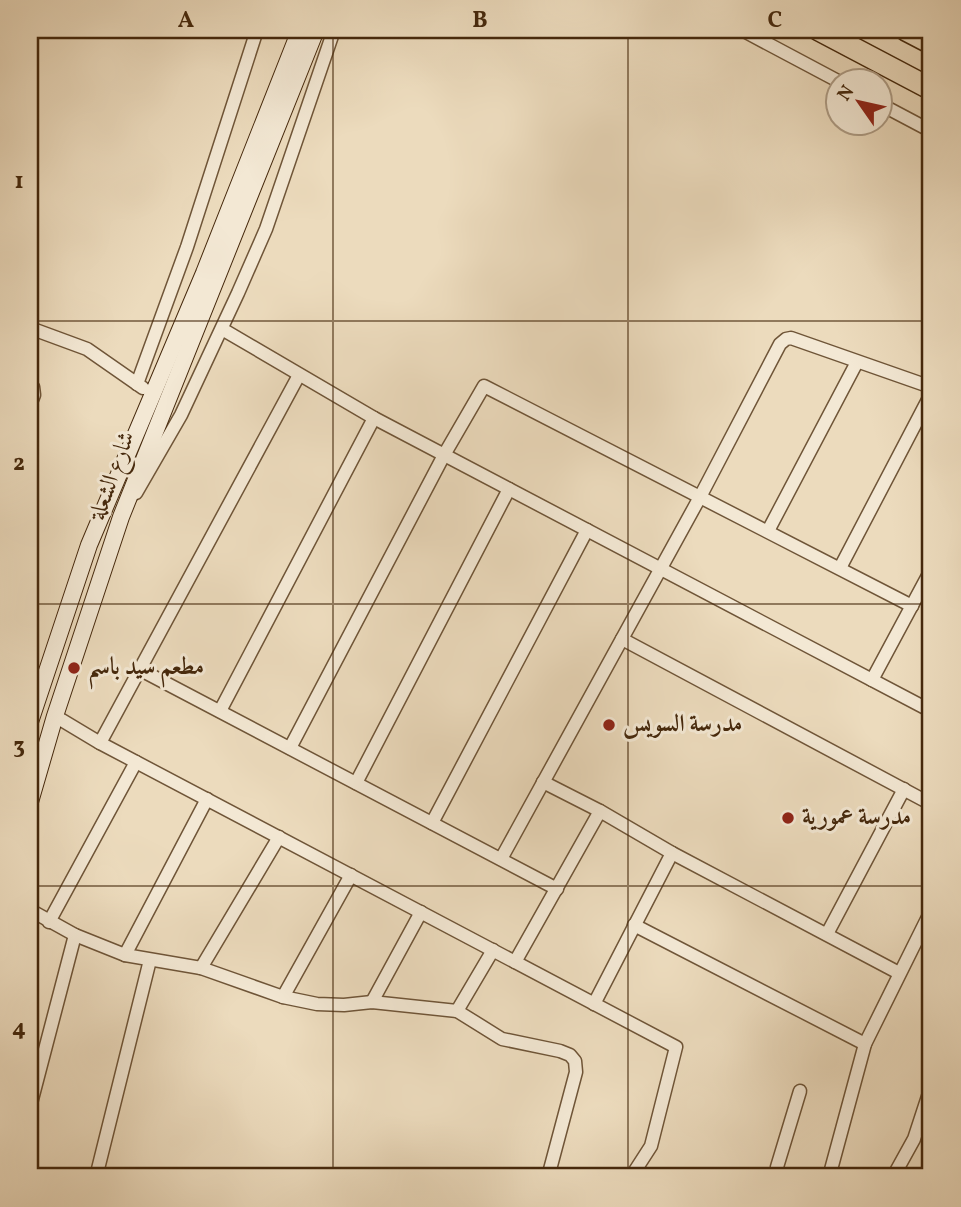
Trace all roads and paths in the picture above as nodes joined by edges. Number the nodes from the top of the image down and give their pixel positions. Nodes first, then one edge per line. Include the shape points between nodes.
1 (257, 30) edge
2 (300, 30) edge
3 (316, 30) edge
4 (334, 30) edge
5 (742, 30) edge
6 (818, 30) edge
7 (906, 30) edge
8 (931, 43) edge
9 (824, 74) edge
10 (931, 89) edge
11 (894, 111) edge
12 (931, 131) edge
13 (252, 170) junction
14 (30, 328) edge
15 (222, 329) junction
16 (857, 362) junction
17 (299, 375) junction
18 (30, 384) edge
19 (137, 384) junction
20 (931, 387) edge
21 (152, 394) junction
22 (931, 394) edge
23 (30, 405) edge
24 (374, 418) junction
25 (444, 455) junction
26 (509, 489) junction
27 (700, 497) junction
28 (121, 517) junction
29 (587, 530) junction
30 (768, 531) junction
31 (840, 568) junction
32 (660, 569) junction
33 (931, 570) edge
34 (912, 606) junction
35 (622, 639) junction
36 (139, 669) junction
37 (872, 680) junction
38 (36, 686) edge
39 (220, 711) junction
40 (931, 711) edge
41 (55, 716) junction
42 (30, 722) edge
43 (100, 743) junction
44 (290, 748) junction
45 (136, 762) junction
46 (543, 782) junction
47 (356, 783) junction
48 (904, 789) junction
49 (207, 799) junction
50 (30, 802) edge
51 (931, 804) edge
52 (600, 811) junction
53 (432, 823) junction
54 (279, 837) junction
55 (672, 853) junction
56 (501, 859) junction
57 (351, 876) junction
58 (557, 888) junction
59 (30, 910) edge
60 (931, 911) edge
61 (421, 912) junction
62 (49, 922) junction
63 (634, 925) junction
64 (827, 933) junction
65 (75, 935) junction
66 (493, 950) junction
67 (125, 955) junction
68 (150, 960) junction
69 (515, 962) junction
70 (201, 968) junction
71 (899, 973) junction
72 (283, 997) junction
73 (372, 1002) junction
74 (594, 1004) junction
75 (457, 1011) junction
76 (865, 1044) junction
77 (931, 1087) edge
78 (800, 1091) dead end
79 (30, 1107) edge
80 (30, 1173) edge
81 (52, 1177) edge
82 (96, 1177) edge
83 (548, 1177) edge
84 (631, 1177) edge
85 (777, 1177) edge
86 (829, 1177) edge
87 (893, 1177) edge

1 - 19 street
2 - 13 main road
3 - 13 main road
4 - 15 street via 266,229
5 - 9 street
6 - 10 highway
7 - 8 highway
11 - 12 street
13 - 21 main road, شارع الشعلة
13 - 28 main road, شارع الشعلة
14 - 19 street via 87,349
15 - 17 street
15 - 28 street via 169,439
16 - 20 street
16 - 27 street via 791,338 780,344
16 - 30 street
17 - 24 street
17 - 36 street
18 - 23 street
19 - 21 street
21 - 38 main road, شارع الشعلة
22 - 31 street
24 - 25 street
24 - 39 street
25 - 26 street
25 - 27 street via 484,387
25 - 44 street
26 - 29 street
26 - 47 street
27 - 30 street
27 - 32 street
28 - 41 main road, شارع الشعلة
29 - 32 street
29 - 53 street
30 - 31 street
31 - 34 street
32 - 35 street
32 - 37 street
33 - 34 street
34 - 37 street
35 - 46 street
35 - 48 street
36 - 39 street
36 - 43 street
37 - 40 street
38 - 42 main road, شارع الشعلة
39 - 44 street
41 - 43 street
41 - 50 main road, شارع الشعلة
43 - 45 street
44 - 47 street
45 - 49 street
45 - 62 street
46 - 52 street
46 - 56 street
47 - 53 street
48 - 51 street
48 - 64 street
49 - 54 street
49 - 67 street
52 - 55 street
52 - 58 street
53 - 56 street
54 - 57 street
54 - 70 street
55 - 63 street
55 - 64 street
56 - 58 street
57 - 61 street
57 - 72 street
58 - 69 street
59 - 62 street
60 - 71 street
61 - 66 street
61 - 73 street
62 - 65 street
63 - 74 street
63 - 76 street
64 - 71 street
65 - 67 street
65 - 79 street
66 - 69 street
66 - 75 street
67 - 68 street
68 - 70 street
68 - 82 street
69 - 74 street
70 - 72 street
71 - 76 street
72 - 73 street via 317,1004
73 - 75 street
74 - 84 street via 676,1047 651,1146
75 - 83 street via 502,1039 560,1051 575,1061
76 - 86 street
77 - 87 street via 914,1139
78 - 85 street
80 - 81 street

